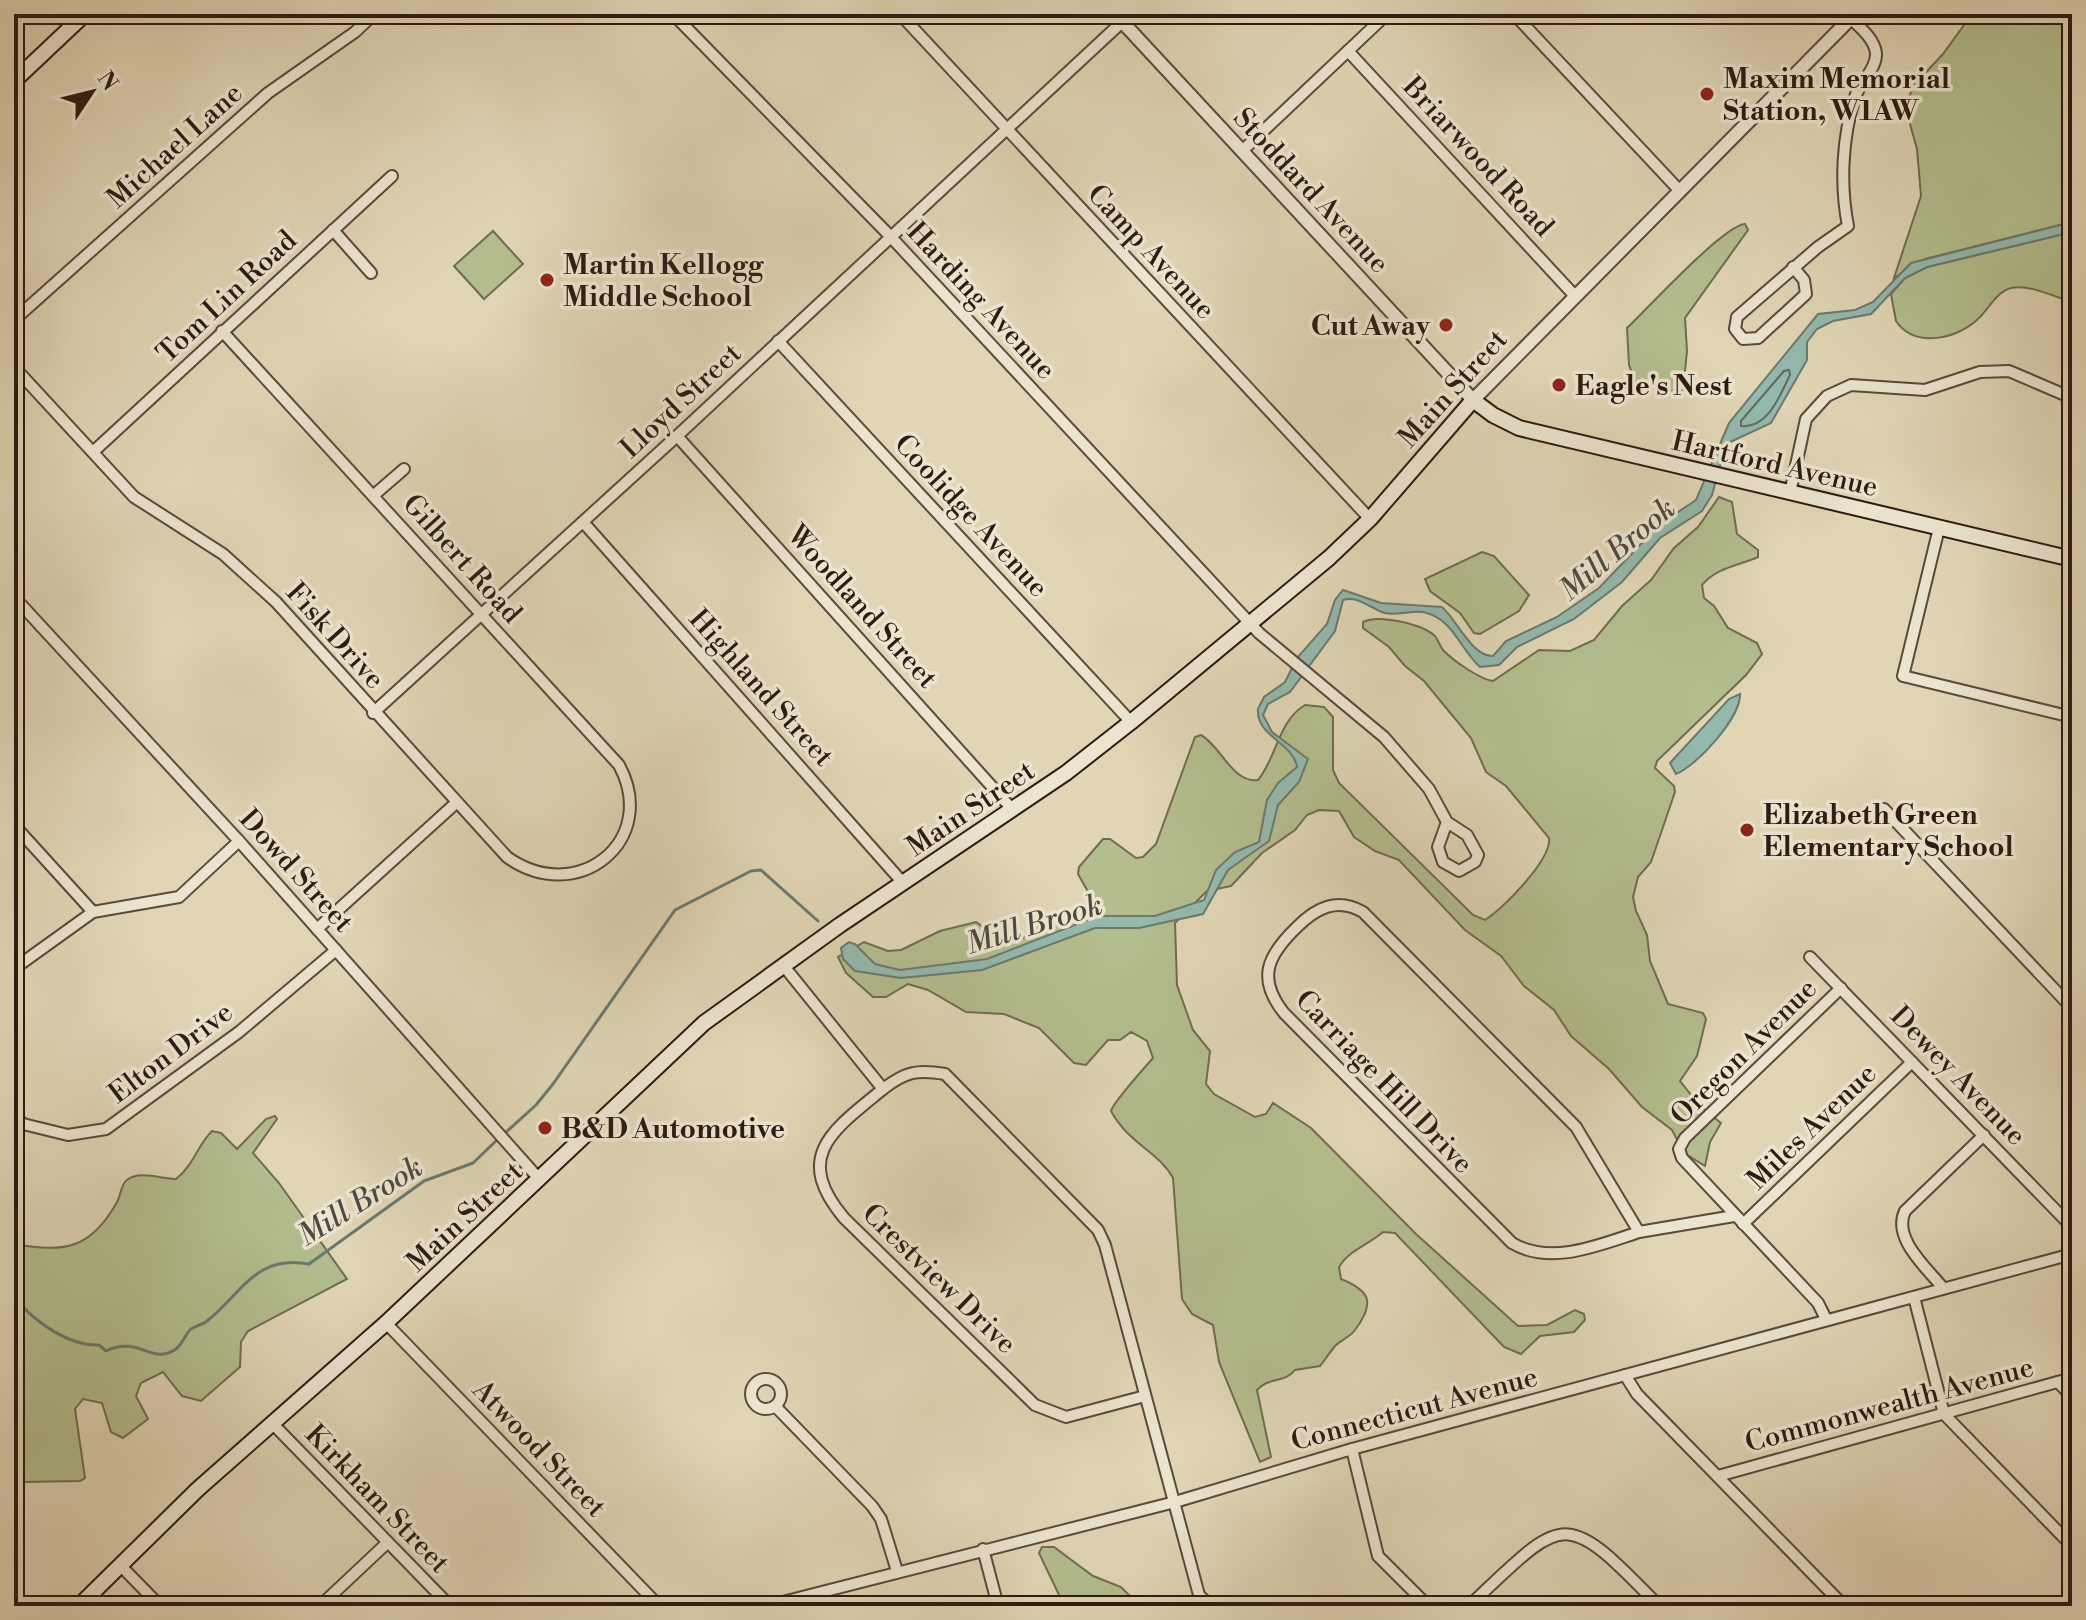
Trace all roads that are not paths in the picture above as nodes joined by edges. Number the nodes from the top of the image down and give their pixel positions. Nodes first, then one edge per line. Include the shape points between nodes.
1 (85, 14) edge
2 (374, 14) edge
3 (673, 14) edge
4 (900, 14) edge
5 (1387, 14) edge
6 (1514, 14) edge
7 (1851, 15) edge
8 (1118, 18) edge
9 (1348, 51) junction
10 (14, 81) edge
11 (1007, 132) junction
12 (1242, 151) junction
13 (392, 176) dead end
14 (1679, 190) junction
15 (333, 230) junction
16 (890, 236) junction
17 (1793, 267) junction
18 (371, 273) dead end
19 (1574, 295) junction
20 (14, 320) edge
21 (222, 331) junction
22 (778, 341) junction
23 (14, 367) edge
24 (2072, 398) edge
25 (1473, 400) junction
26 (677, 436) junction
27 (93, 452) junction
28 (404, 469) dead end
29 (1790, 493) junction
30 (374, 495) junction
31 (1370, 519) junction
32 (583, 522) junction
33 (1939, 528) junction
34 (2072, 559) edge
35 (14, 597) edge
36 (480, 614) junction
37 (1250, 624) junction
38 (373, 713) junction
39 (2072, 717) edge
40 (1131, 722) junction
41 (456, 803) junction
42 (1012, 809) junction
43 (1884, 809) dead end
44 (1447, 822) junction
45 (14, 825) edge
46 (626, 832) joint
47 (239, 841) junction
48 (904, 884) junction
49 (93, 912) junction
50 (317, 929) junction
51 (336, 950) junction
52 (1810, 957) dead end
53 (22, 963) dead end
54 (783, 965) junction
55 (1841, 988) junction
56 (2072, 1008) edge
57 (1912, 1062) junction
58 (883, 1089) junction
59 (14, 1115) edge
60 (1984, 1135) junction
61 (540, 1180) junction
62 (1738, 1220) junction
63 (2072, 1227) edge
64 (1639, 1232) junction
65 (2072, 1254) edge
66 (1943, 1288) junction
67 (1914, 1297) junction
68 (1826, 1319) junction
69 (386, 1323) junction
70 (1625, 1375) junction
71 (2072, 1378) edge
72 (2058, 1382) junction
73 (1145, 1396) junction
74 (2072, 1397) edge
75 (775, 1406) dead end
76 (1944, 1414) junction
77 (272, 1423) junction
78 (1352, 1449) junction
79 (1718, 1476) junction
80 (1175, 1502) junction
81 (387, 1543) junction
82 (2072, 1546) edge
83 (983, 1549) junction
84 (121, 1566) junction
85 (897, 1571) junction
86 (79, 1606) edge
87 (160, 1606) edge
88 (320, 1606) edge
89 (450, 1606) edge
90 (659, 1606) edge
91 (767, 1606) edge
92 (998, 1606) edge
93 (1210, 1606) edge
94 (1428, 1606) edge
95 (1469, 1606) edge
96 (1659, 1606) edge
97 (1844, 1606) edge

1 - 10 main road
2 - 20 street, Michael Lane via 268,93
3 - 16 street, Harding Avenue
4 - 11 street, Camp Avenue
5 - 9 street
6 - 14 street
7 - 14 street, Main Street
7 - 17 street via 1876,49 1849,116 1842,195 1848,226
8 - 11 street, Lloyd Street
8 - 12 street, Stoddard Avenue
9 - 12 street
9 - 19 street, Briarwood Road
11 - 16 street, Lloyd Street
11 - 31 street, Camp Avenue
12 - 25 street, Stoddard Avenue
13 - 15 street, Tom Lin Road
14 - 19 street, Main Street
15 - 18 street
15 - 21 street, Tom Lin Road
16 - 22 street, Lloyd Street
16 - 37 street, Harding Avenue
17 - 17 street via 1737,317 1735,329 1743,339 1758,338 1806,294 1804,280
19 - 25 street, Main Street
21 - 27 street, Tom Lin Road
21 - 30 street, Gilbert Road
22 - 26 street, Lloyd Street
22 - 40 street, Coolidge Avenue
23 - 27 street, Fisk Drive
24 - 29 street via 2009,371 1980,372 1925,390 1851,385 1827,396 1806,419
25 - 29 main road, Hartford Avenue via 1519,428
25 - 31 main road, Main Street
26 - 32 street, Lloyd Street
26 - 42 street, Woodland Street
27 - 38 street, Fisk Drive via 134,497 249,576
28 - 30 street
29 - 33 main road, Hartford Avenue
30 - 36 street, Gilbert Road
31 - 37 main road, Main Street
32 - 36 street, Lloyd Street
32 - 48 street, Highland Street
33 - 34 main road, Hartford Avenue
33 - 39 street via 1903,676
35 - 47 street, Dowd Street
36 - 38 street, Lloyd Street
36 - 46 street, Gilbert Road via 619,765 632,796
37 - 40 main road, Main Street
37 - 44 street, Harding Avenue via 1384,737 1429,789
38 - 41 street, Fisk Drive
40 - 42 main road, Main Street
41 - 46 street, Fisk Drive via 507,857 545,876 574,874 592,866
41 - 50 street
42 - 48 main road, Main Street
43 - 56 street
44 - 44 street, Harding Avenue via 1438,847 1443,862 1459,871 1478,855 1467,835
45 - 49 street
47 - 49 street via 179,897
47 - 50 street, Dowd Street
48 - 54 main road, Main Street
49 - 53 street
50 - 51 street, Dowd Street
51 - 59 street, Elton Drive via 239,1032 106,1129 68,1135 23,1124
51 - 61 street, Dowd Street
52 - 55 street, Dewey Avenue
54 - 58 street
54 - 61 main road, Main Street via 704,1023
55 - 57 street, Dewey Avenue
55 - 62 street, Oregon Avenue via 1679,1149
57 - 60 street, Dewey Avenue
57 - 62 street, Miles Avenue
58 - 73 street, Crestview Drive via 903,1074 945,1074 1090,1219 1105,1245
58 - 73 street, Crestview Drive via 836,1128 820,1163 820,1183 844,1218 1035,1405 1066,1417
60 - 63 street, Dewey Avenue
60 - 66 street via 1905,1211 1900,1228
61 - 69 main road, Main Street
62 - 64 street, Carriage Hill Drive
62 - 68 street via 1818,1303
64 - 64 street, Carriage Hill Drive via 1553,1254 1512,1243 1273,1000 1272,952 1323,907 1338,904 1363,912 1576,1127
65 - 66 street, Connecticut Avenue
66 - 67 street, Connecticut Avenue
67 - 68 street, Connecticut Avenue
67 - 76 street
68 - 70 street, Connecticut Avenue
69 - 77 main road, Main Street
69 - 90 street, Atwood Street
70 - 78 street, Connecticut Avenue
70 - 79 street via 1637,1394
71 - 72 street, Commonwealth Avenue
72 - 74 street
72 - 76 street, Commonwealth Avenue
73 - 80 street, Crestview Drive
75 - 85 street via 872,1506
76 - 79 street, Commonwealth Avenue
76 - 82 street
77 - 81 street, Kirkham Street
77 - 84 main road, Main Street
78 - 80 street, Connecticut Avenue
78 - 94 street via 1378,1556
79 - 97 street
80 - 83 street, Connecticut Avenue
80 - 93 street, Crestview Drive via 1199,1595
81 - 88 street
81 - 89 street, Kirkham Street
83 - 85 street, Connecticut Avenue
83 - 92 street
84 - 86 main road, Main Street
84 - 87 street
85 - 91 street, Connecticut Avenue
95 - 96 street via 1528,1550 1558,1534 1594,1542

